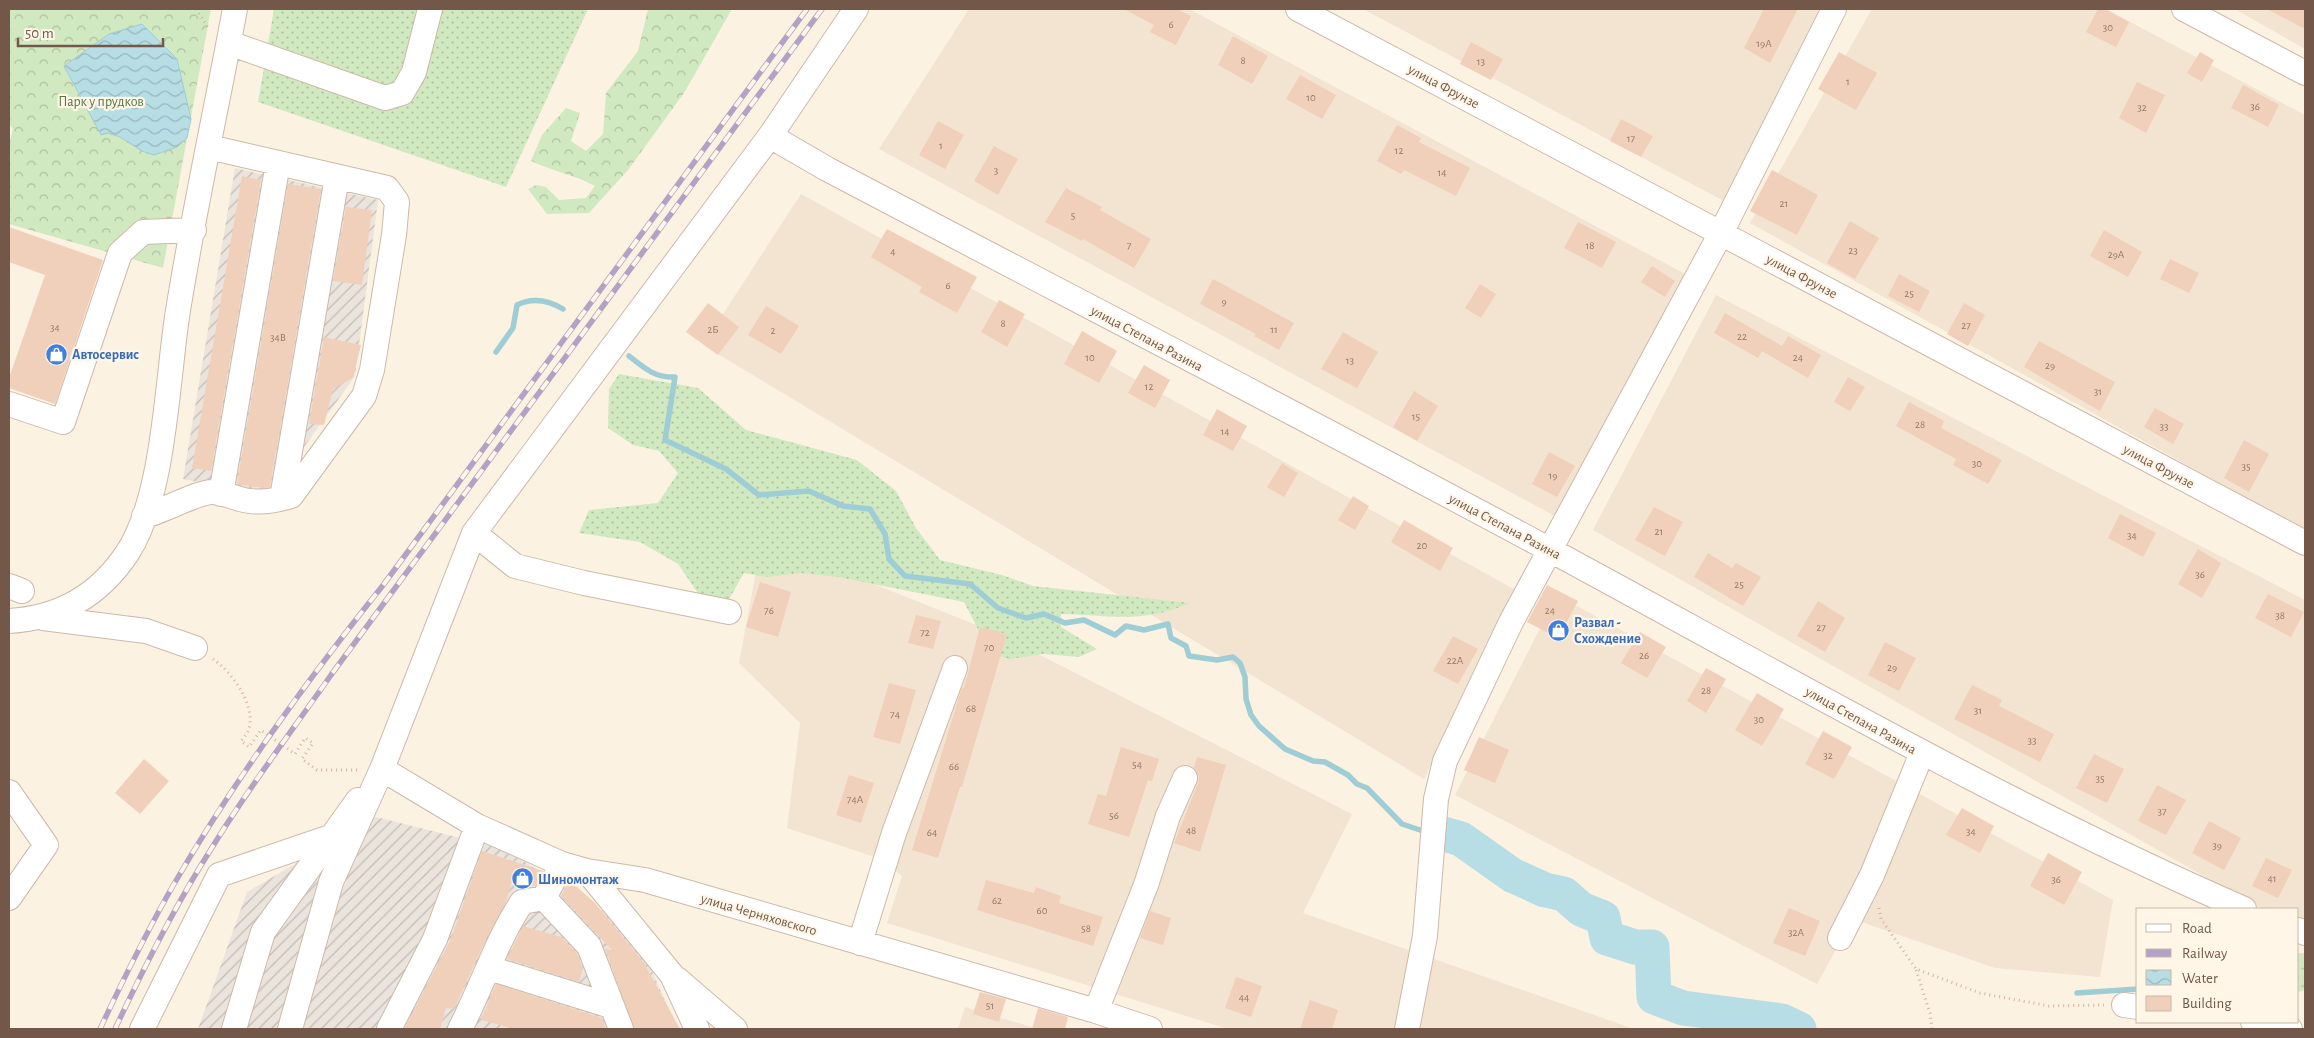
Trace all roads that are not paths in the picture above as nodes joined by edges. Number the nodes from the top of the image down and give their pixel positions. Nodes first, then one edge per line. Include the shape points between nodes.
1 (235, 9) edge
2 (430, 9) edge
3 (856, 9) edge
4 (1298, 9) edge
5 (1834, 9) edge
6 (2184, 9) edge
7 (220, 38) junction
8 (2305, 73) edge
9 (770, 136) junction
10 (209, 147) junction
11 (278, 162) junction
12 (337, 177) junction
13 (194, 230) junction
14 (1721, 233) junction
15 (9, 404) edge
16 (221, 494) junction
17 (282, 498) junction
18 (144, 516) junction
19 (474, 533) junction
20 (2305, 543) edge
21 (1550, 550) junction
22 (729, 612) dead end
23 (39, 618) junction
24 (9, 621) edge
25 (195, 648) road end
26 (956, 668) dead end
27 (1922, 753) junction
28 (382, 769) junction
29 (1184, 778) dead end
30 (9, 792) edge
31 (477, 826) junction
32 (330, 837) junction
33 (562, 864) junction
34 (587, 871) junction
35 (9, 898) edge
36 (544, 898) junction
37 (2242, 908) edge
38 (1840, 938) dead end
39 (860, 943) junction
40 (489, 968) junction
41 (672, 974) junction
42 (611, 1006) junction
43 (1096, 1011) junction
44 (2258, 1023) edge
45 (142, 1029) edge
46 (234, 1029) edge
47 (290, 1029) edge
48 (389, 1029) edge
49 (461, 1029) edge
50 (621, 1029) edge
51 (697, 1029) edge
52 (736, 1029) edge
53 (1150, 1029) edge
54 (1407, 1029) edge
55 (2290, 1029) edge

1 - 7 street
2 - 7 street via 414,72 402,93 385,98
3 - 9 street
4 - 14 street, улица Фрунзе
5 - 14 street
6 - 8 street
7 - 10 street
9 - 19 street
9 - 21 street, улица Степана Разина via 826,169
10 - 11 street
10 - 13 street
11 - 12 street
11 - 16 street
12 - 17 street
12 - 17 street via 387,188 397,202 372,370 364,396 291,496
13 - 15 street via 143,232 120,253 63,422
13 - 18 street via 177,316 155,472
14 - 20 street, улица Фрунзе
14 - 21 street
16 - 17 street via 250,501
16 - 18 street via 212,492
18 - 23 street via 129,551 116,569 76,604
19 - 22 street via 515,566
19 - 28 street
21 - 27 street, улица Степана Разина
21 - 54 street via 1507,630 1445,761 1436,799 1425,936
23 - 24 street
23 - 25 street via 146,631
26 - 39 street via 894,833
27 - 37 street, улица Степана Разина via 2156,871
27 - 38 street via 1872,875
28 - 31 street, улица Черняховского
28 - 32 street
28 - 47 street via 331,882
29 - 43 street
30 - 35 street via 46,845
31 - 33 street, улица Черняховского
31 - 48 street via 435,939
32 - 45 street via 220,875
32 - 46 street via 263,932
33 - 34 street, улица Черняховского
33 - 36 street
34 - 39 street, улица Черняховского via 645,880
34 - 41 street
36 - 40 street via 522,902 506,927
36 - 42 street via 589,946
39 - 43 street, улица Черняховского
40 - 42 street
40 - 49 street
41 - 51 street
41 - 52 street
42 - 50 street
43 - 53 street, улица Черняховского
44 - 55 street

